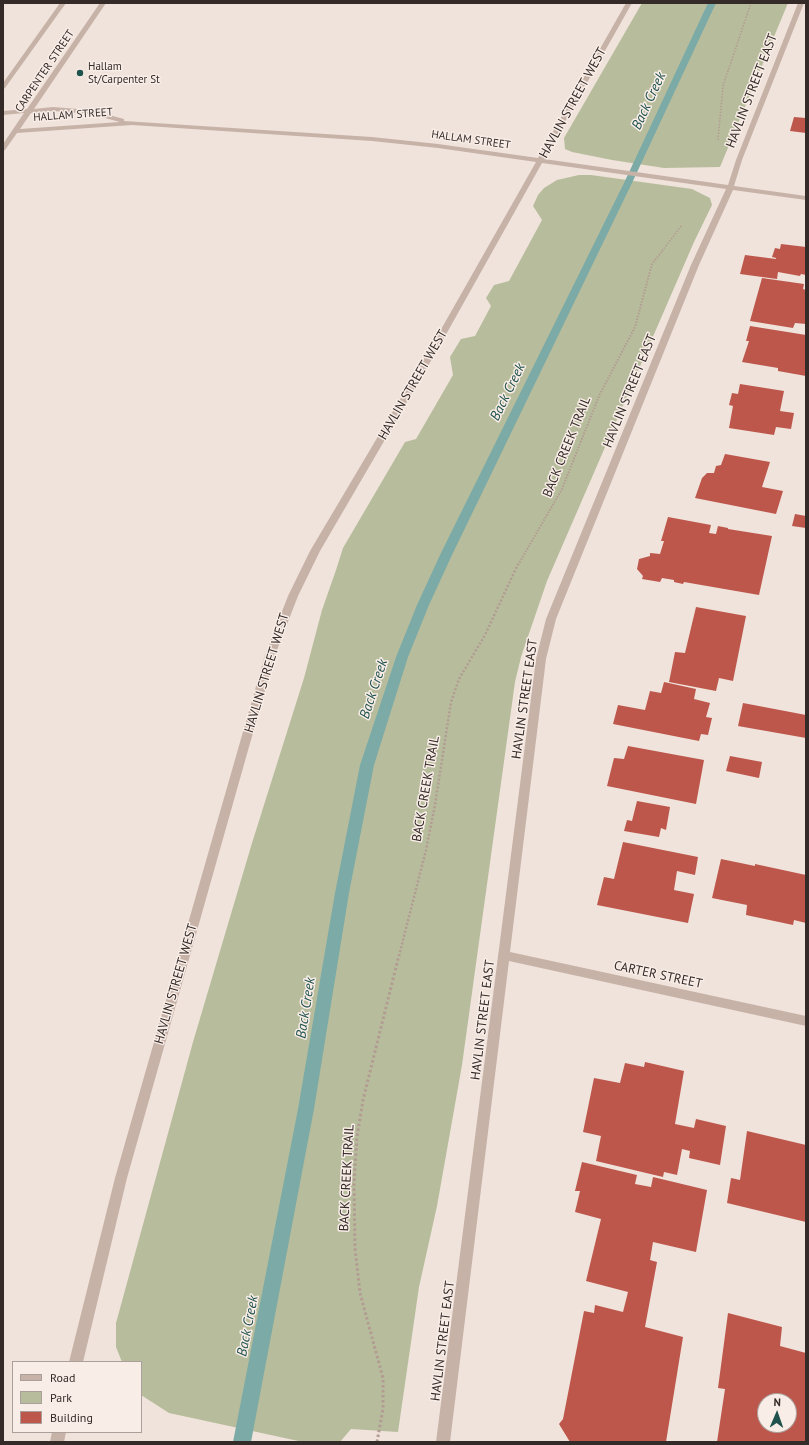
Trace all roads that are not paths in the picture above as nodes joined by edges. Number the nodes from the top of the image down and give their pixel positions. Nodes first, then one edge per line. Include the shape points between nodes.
1 (63, 3) edge
2 (103, 3) edge
3 (629, 3) edge
4 (801, 3) edge
5 (3, 86) edge
6 (30, 110) junction
7 (3, 113) edge
8 (132, 123) junction
9 (15, 131) junction
10 (3, 149) edge
11 (541, 161) junction
12 (730, 188) junction
13 (806, 198) edge
14 (504, 955) junction
15 (806, 1022) edge
16 (76, 1361) edge
17 (443, 1442) edge

1 - 5 street, CARPENTER STREET
2 - 6 street, CARPENTER STREET
3 - 11 street, HAVLIN STREET WEST
4 - 12 street, HAVLIN STREET EAST
6 - 7 street, HALLAM STREET
6 - 8 street, HALLAM STREET via 90,112
6 - 9 street, CARPENTER STREET
8 - 9 street, HALLAM STREET
8 - 11 street, HALLAM STREET via 438,146
9 - 10 street, CARPENTER STREET
11 - 12 street, HALLAM STREET
11 - 16 street, HAVLIN STREET WEST via 315,551 280,628 270,655 121,1178
12 - 13 street, HALLAM STREET
12 - 14 street, HAVLIN STREET EAST via 695,265 551,619 541,659
14 - 15 street, CARTER STREET
14 - 17 street, HAVLIN STREET EAST

